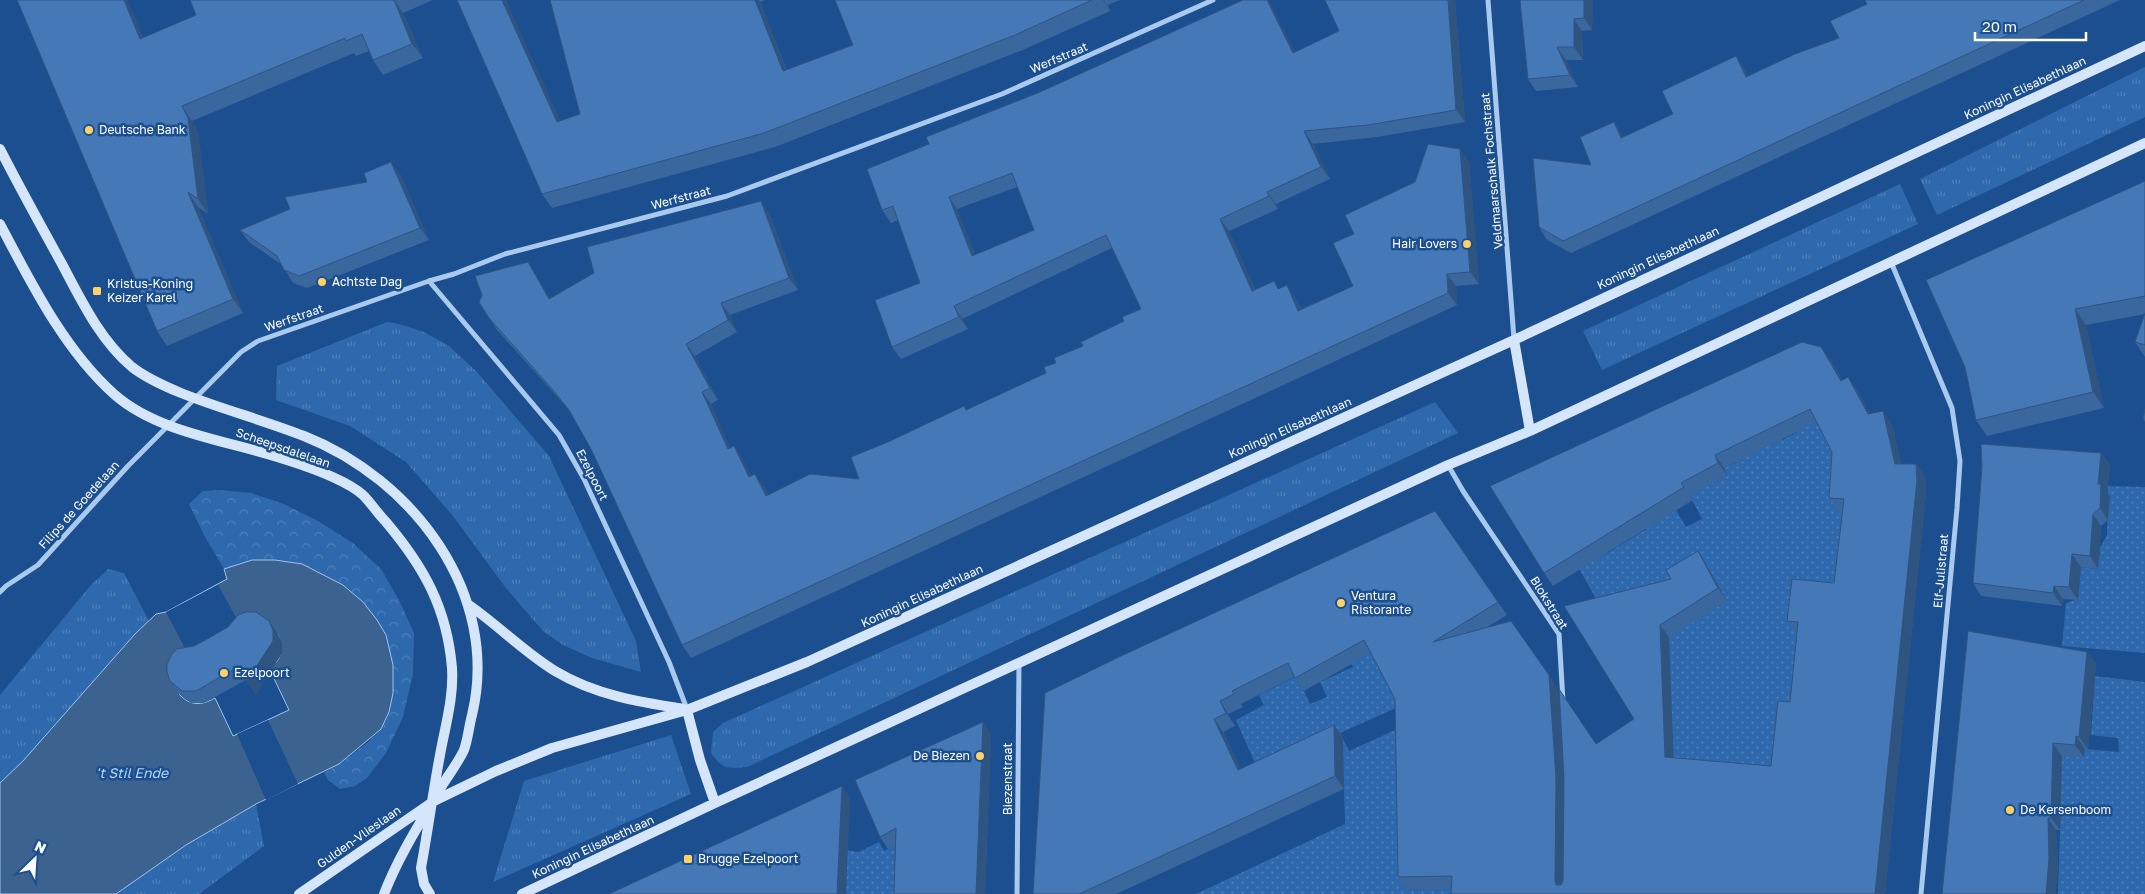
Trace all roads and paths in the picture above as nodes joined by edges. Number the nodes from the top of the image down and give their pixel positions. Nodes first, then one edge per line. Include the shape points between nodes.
1 (1213, 0) edge
2 (1488, 0) edge
3 (2145, 46) edge
4 (2145, 143) edge
5 (0, 149) edge
6 (0, 224) edge
7 (1891, 262) junction
8 (429, 282) junction
9 (1514, 340) junction
10 (195, 398) junction
11 (169, 425) junction
12 (1530, 431) junction
13 (1448, 465) junction
14 (0, 592) edge
15 (469, 605) junction
16 (1019, 664) junction
17 (687, 710) junction
18 (1564, 712) edge
19 (434, 801) junction
20 (715, 803) junction
21 (299, 894) edge
22 (384, 894) edge
23 (430, 894) edge
24 (522, 894) edge
25 (1018, 894) edge
26 (1921, 894) edge

1 - 8 street, Werfstraat via 1002,94 726,196 505,254
2 - 9 street, Veldmaarschalk Fochstraat
3 - 9 main road, Koningin Elisabethlaan
4 - 7 main road, Koningin Elisabethlaan
5 - 10 main road, Scheepsdalelaan via 105,338 133,367 161,385
6 - 11 main road, Scheepsdalelaan via 63,335 83,363 116,396 143,414
7 - 12 main road, Koningin Elisabethlaan
7 - 26 street, Elf-Julistraat via 1952,408 1960,461
8 - 10 street, Werfstraat via 258,341 241,352
8 - 17 street, Ezelpoort via 559,436 588,488 670,662
9 - 12 main road
9 - 17 main road, Koningin Elisabethlaan via 807,662
10 - 11 street, Werfstraat
10 - 15 main road, Scheepsdalelaan via 320,443 383,482 441,546
11 - 14 street, Filips de Goedelaan via 38,565
11 - 19 main road, Scheepsdalelaan via 325,474 362,495 421,567 447,633 452,670
12 - 13 main road, Koningin Elisabethlaan
13 - 16 main road, Koningin Elisabethlaan
13 - 18 street, Blokstraat via 1559,634
15 - 17 main road via 542,662 589,688 626,699
15 - 19 main road, Scheepsdalelaan via 478,671 475,701 464,748
16 - 20 main road, Koningin Elisabethlaan
16 - 25 street, Biezenstraat
17 - 19 main road, Koningin Elisabethlaan via 552,748 496,770
17 - 20 main road
19 - 21 main road, Gulden-Vlieslaan
19 - 22 main road, Scheepsdalelaan via 394,866
19 - 23 main road via 421,868
20 - 24 main road, Koningin Elisabethlaan

